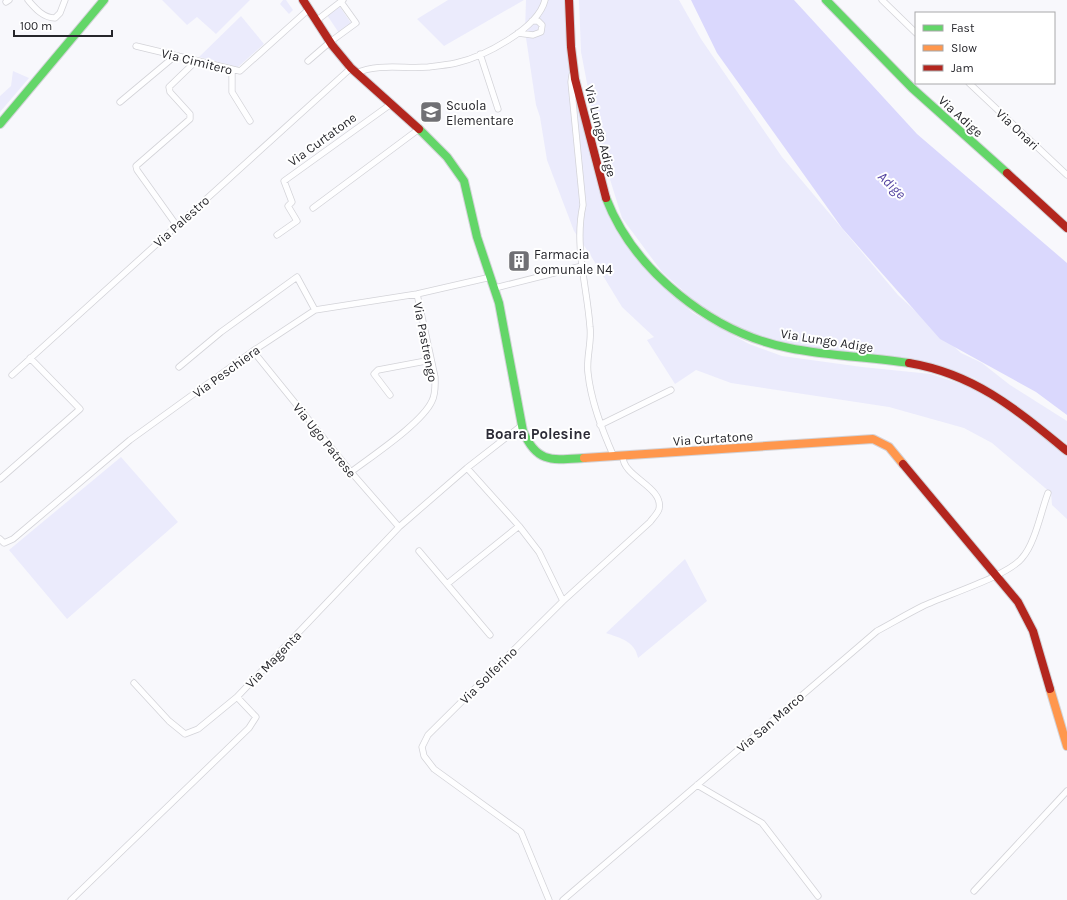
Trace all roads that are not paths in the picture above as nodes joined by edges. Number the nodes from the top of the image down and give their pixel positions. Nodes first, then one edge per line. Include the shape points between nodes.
1 (28, 0) edge
2 (64, 0) edge
3 (104, 0) edge
4 (303, 0) edge
5 (545, 0) edge
6 (569, 0) edge
7 (826, 0) edge
8 (882, 0) edge
9 (342, 1) edge
10 (308, 10) junction
11 (316, 21) junction
12 (532, 21) junction
13 (915, 32) edge
14 (518, 33) junction
15 (330, 42) junction
16 (136, 46) dead end
17 (480, 54) junction
18 (175, 56) junction
19 (196, 61) junction
20 (308, 61) dead end
21 (573, 69) junction
22 (232, 70) junction
23 (353, 71) junction
24 (970, 84) edge
25 (120, 102) dead end
26 (391, 104) junction
27 (498, 109) dead end
28 (250, 120) dead end
29 (0, 124) edge
30 (419, 129) junction
31 (1067, 175) edge
32 (313, 208) dead end
33 (177, 226) junction
34 (1067, 228) edge
35 (277, 235) dead end
36 (582, 266) junction
37 (491, 277) junction
38 (495, 288) junction
39 (417, 294) junction
40 (315, 310) junction
41 (253, 351) junction
42 (30, 358) junction
43 (431, 360) junction
44 (180, 367) dead end
45 (12, 374) dead end
46 (671, 390) dead end
47 (390, 395) dead end
48 (521, 426) junction
49 (600, 426) junction
50 (1067, 451) edge
51 (623, 456) junction
52 (614, 457) junction
53 (467, 468) junction
54 (351, 472) junction
55 (0, 479) edge
56 (1048, 493) dead end
57 (519, 526) junction
58 (399, 527) junction
59 (0, 539) edge
60 (418, 551) dead end
61 (997, 574) junction
62 (447, 584) junction
63 (563, 601) junction
64 (490, 636) dead end
65 (134, 683) dead end
66 (237, 696) junction
67 (1067, 746) edge
68 (697, 785) junction
69 (1067, 791) edge
70 (974, 891) dead end
71 (818, 896) dead end
72 (71, 900) edge
73 (549, 900) edge
74 (563, 900) edge

1 - 2 street via 44,15 52,18 60,13
3 - 29 street
4 - 10 street, Via Curtatone
5 - 12 street
6 - 21 street, Via Lungo Adige
7 - 34 street, Via Adige via 912,88
8 - 13 street
9 - 11 street
9 - 15 street via 356,23
10 - 11 street, Via Curtatone
10 - 22 street, Via Cimitero via 240,72
11 - 15 street, Via Curtatone
12 - 14 street
12 - 14 street via 538,20 542,24 541,32 533,35
14 - 17 street
15 - 20 street
15 - 23 street, Via Curtatone
16 - 18 street, Via Cimitero
17 - 23 street via 457,63
17 - 27 street
18 - 19 street, Via Cimitero
18 - 25 street
19 - 22 street, Via Cimitero
19 - 33 street via 169,87 170,92 190,114 190,119 136,166
21 - 36 street via 571,82 583,205 580,221
21 - 50 street, Via Lungo Adige via 597,169 614,216 644,262 698,310 737,332 772,344 810,352 902,362 960,377 981,386 1009,405
22 - 28 street via 232,92
23 - 26 street, Via Curtatone
23 - 33 street, Via Palestro
24 - 31 street, Via Onari
26 - 30 street, Via Curtatone
26 - 35 street, Via Curtatone via 284,181 292,202 288,206 297,221
30 - 32 street
30 - 37 street, Via Curtatone via 447,157 464,181
33 - 42 street, Via Palestro
36 - 38 street
36 - 49 street via 591,328 588,372
37 - 38 street, Via Curtatone
37 - 39 street, Via Peschiera
38 - 48 street, Via Curtatone
39 - 40 street, Via Peschiera
39 - 43 street, Via Pastrengo
40 - 41 street, Via Peschiera
40 - 44 street via 297,277 221,332
41 - 54 street, Via Ugo Patrese
41 - 59 street, Via Peschiera via 130,440 13,540 4,543
42 - 45 street, Via Palestro
42 - 55 street via 80,409
43 - 47 street via 378,370 374,374
43 - 54 street, Via Pastrengo via 435,386 433,400 427,411
46 - 49 street
48 - 52 street, Via Curtatone via 533,449 546,458
48 - 53 street, Via Magenta
49 - 52 street
51 - 52 street, Via Curtatone
51 - 61 street, Via Curtatone via 864,439 880,442 889,447
51 - 63 street, Via Solferino via 627,468 653,492 659,503 658,510 650,522
53 - 57 street
53 - 58 street, Via Magenta
54 - 58 street, Via Ugo Patrese
56 - 61 street, Via San Marco via 1026,553 1017,564
57 - 62 street
57 - 63 street via 539,552
58 - 66 street, Via Magenta
60 - 62 street
61 - 67 street, Via Curtatone via 1018,602 1033,631
61 - 68 street, Via San Marco via 923,606 877,631
62 - 64 street
63 - 73 street, Via Solferino via 428,735 422,747 424,756 434,769 521,832
65 - 66 street via 169,721 185,734 198,729
66 - 72 street, Via Magenta via 256,717 249,728
68 - 71 street via 762,823
68 - 74 street, Via San Marco
69 - 70 street

